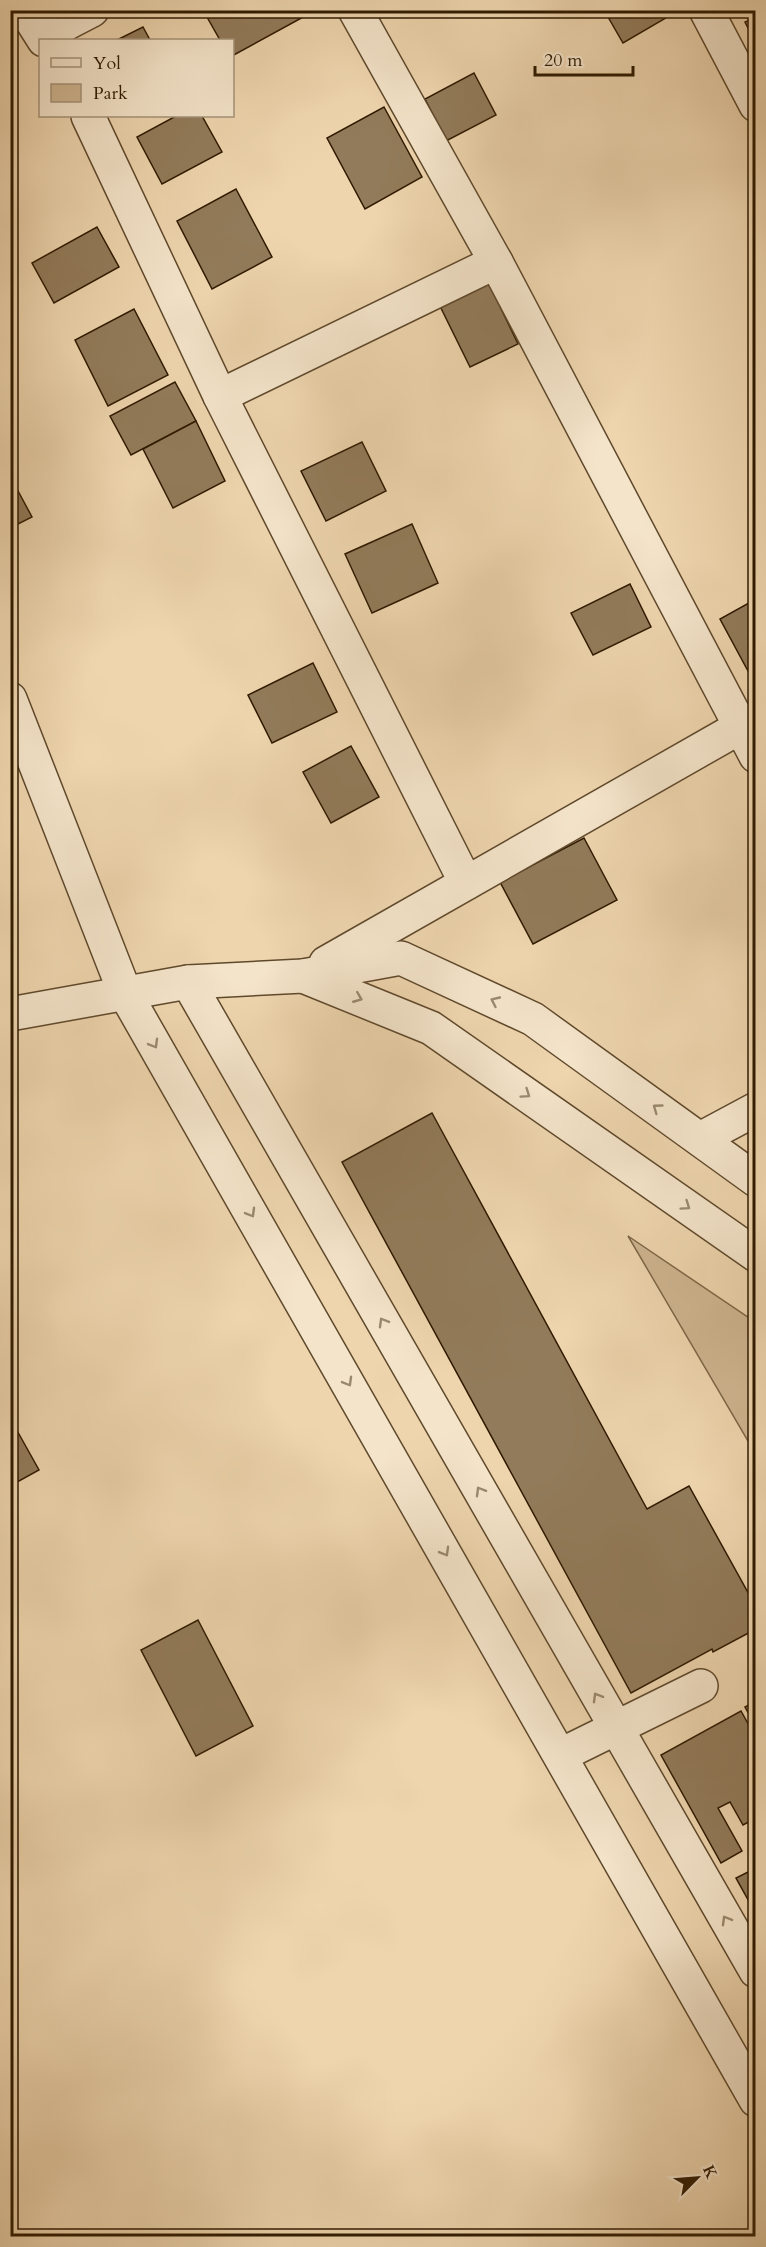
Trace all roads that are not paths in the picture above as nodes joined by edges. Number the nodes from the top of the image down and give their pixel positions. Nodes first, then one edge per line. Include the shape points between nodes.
1 (92, 10) edge
2 (355, 10) edge
3 (706, 10) edge
4 (37, 29) edge
5 (756, 105) edge
6 (88, 117) edge
7 (496, 262) junction
8 (220, 396) junction
9 (10, 699) edge
10 (747, 723) edge
11 (756, 756) edge
12 (465, 883) junction
13 (303, 976) junction
14 (188, 982) junction
15 (125, 993) junction
16 (10, 1014) edge
17 (756, 1109) edge
18 (700, 1138) junction
19 (756, 1180) edge
20 (756, 1255) edge
21 (701, 1686) dead end
22 (615, 1728) junction
23 (561, 1755) junction
24 (756, 1971) edge
25 (756, 2100) edge

1 - 4 street
2 - 7 street
3 - 5 street
6 - 8 street
7 - 8 street
7 - 10 street
8 - 12 street
9 - 15 street
10 - 11 street
10 - 12 street
12 - 13 street
13 - 14 street
18 -> 13 street via 533,1019 401,958
13 -> 20 street via 431,1028
14 - 15 street
22 -> 14 street
15 - 16 street
15 -> 23 street
17 - 18 street
18 - 19 street
21 - 22 street
22 - 23 street
24 -> 22 street
23 - 25 street

